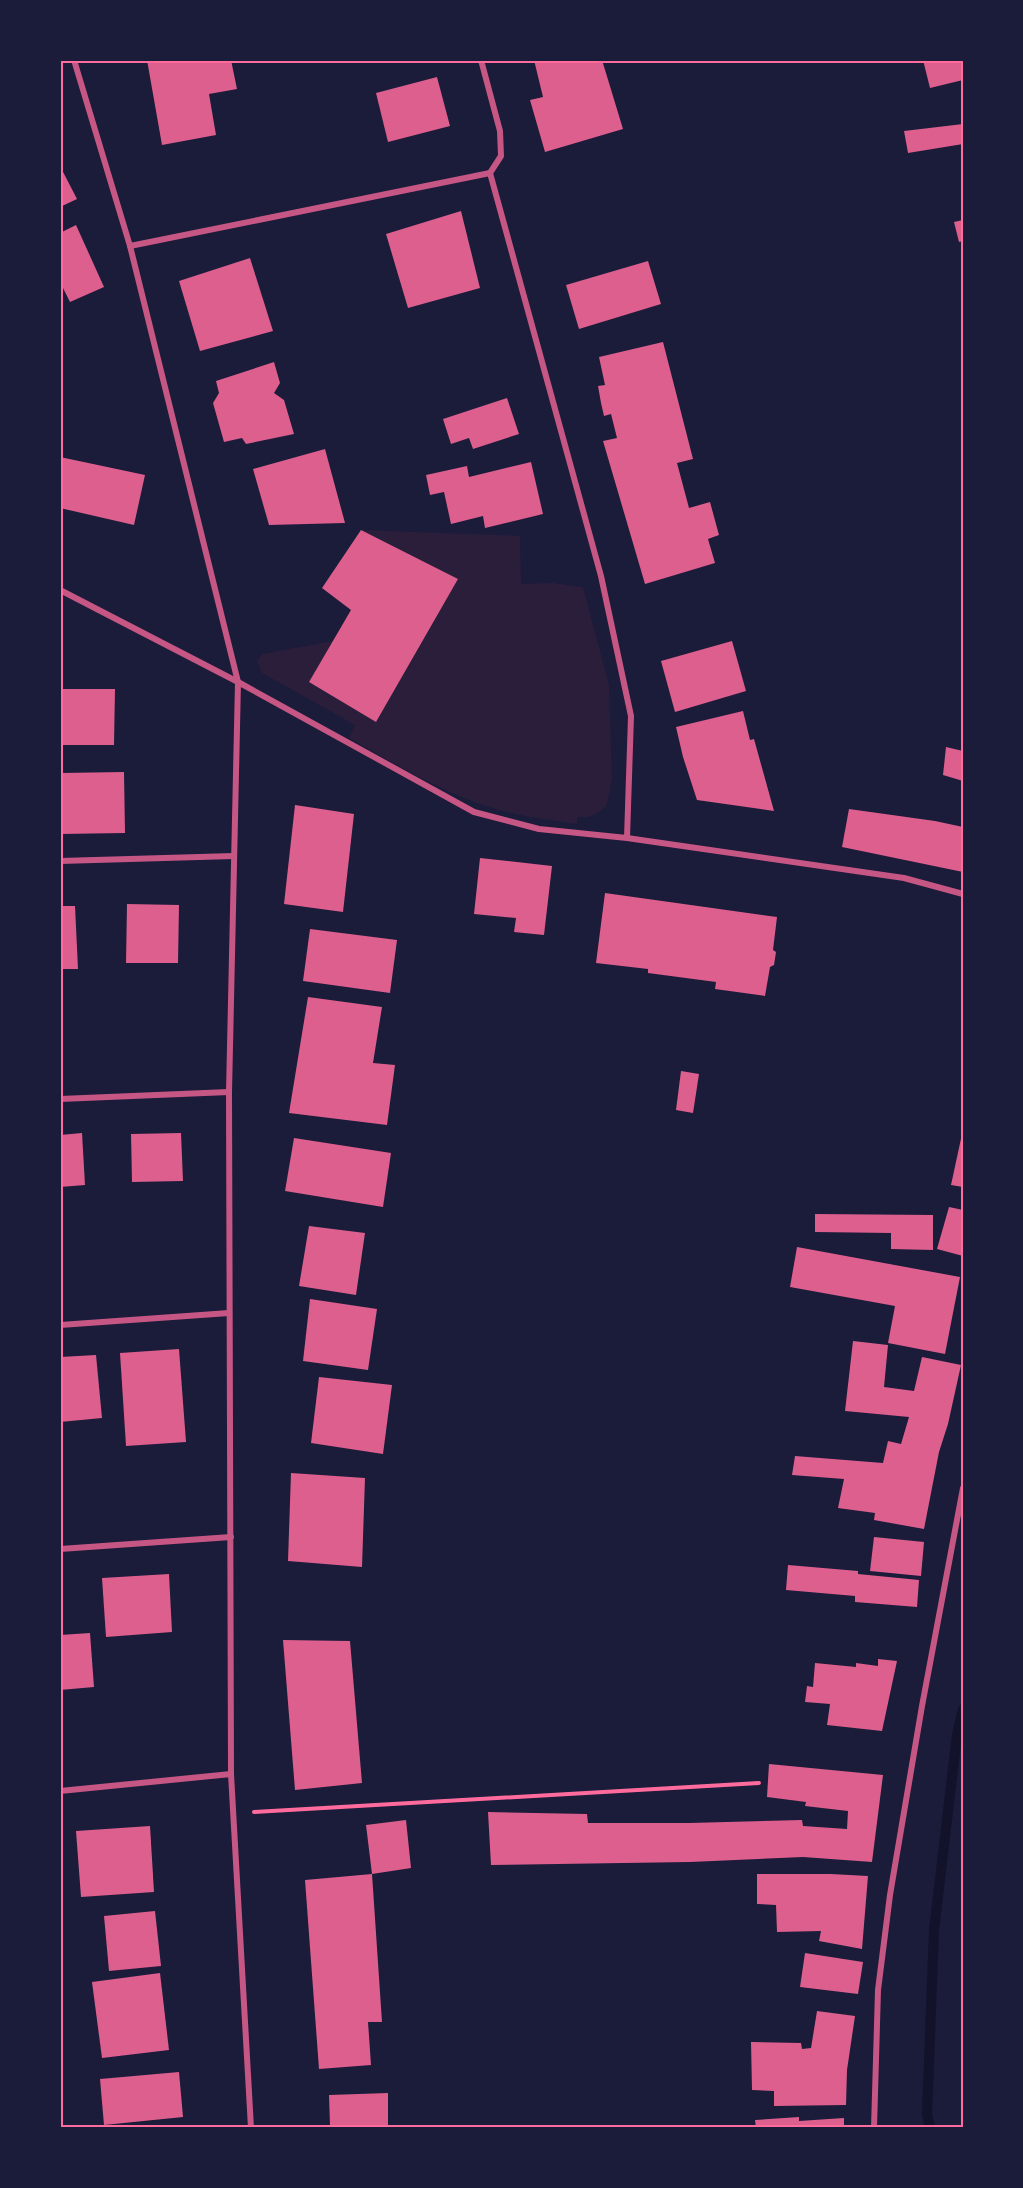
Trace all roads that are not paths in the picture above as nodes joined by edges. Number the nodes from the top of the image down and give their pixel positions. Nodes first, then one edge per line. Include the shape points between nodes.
1 (74, 60) edge
2 (481, 60) edge
3 (490, 173) junction
4 (130, 246) junction
5 (60, 590) edge
6 (238, 682) junction
7 (627, 838) junction
8 (234, 856) junction
9 (60, 861) edge
10 (963, 894) edge
11 (229, 1092) junction
12 (60, 1099) edge
13 (229, 1312) junction
14 (60, 1325) edge
15 (963, 1488) edge
16 (231, 1537) junction
17 (60, 1549) edge
18 (231, 1774) junction
19 (60, 1791) edge
20 (251, 2128) edge
21 (874, 2128) edge

1 - 4 street
2 - 3 street via 500,131 501,156
3 - 4 street
3 - 7 street via 601,576 631,716
4 - 6 street
5 - 6 street
6 - 7 street via 474,812 539,830
6 - 8 street
7 - 10 street via 904,878
8 - 9 street
8 - 11 street
11 - 12 street
11 - 13 street
13 - 14 street
13 - 16 street
15 - 21 street via 891,1895 878,1990
16 - 17 street
16 - 18 street
18 - 19 street
18 - 20 street

